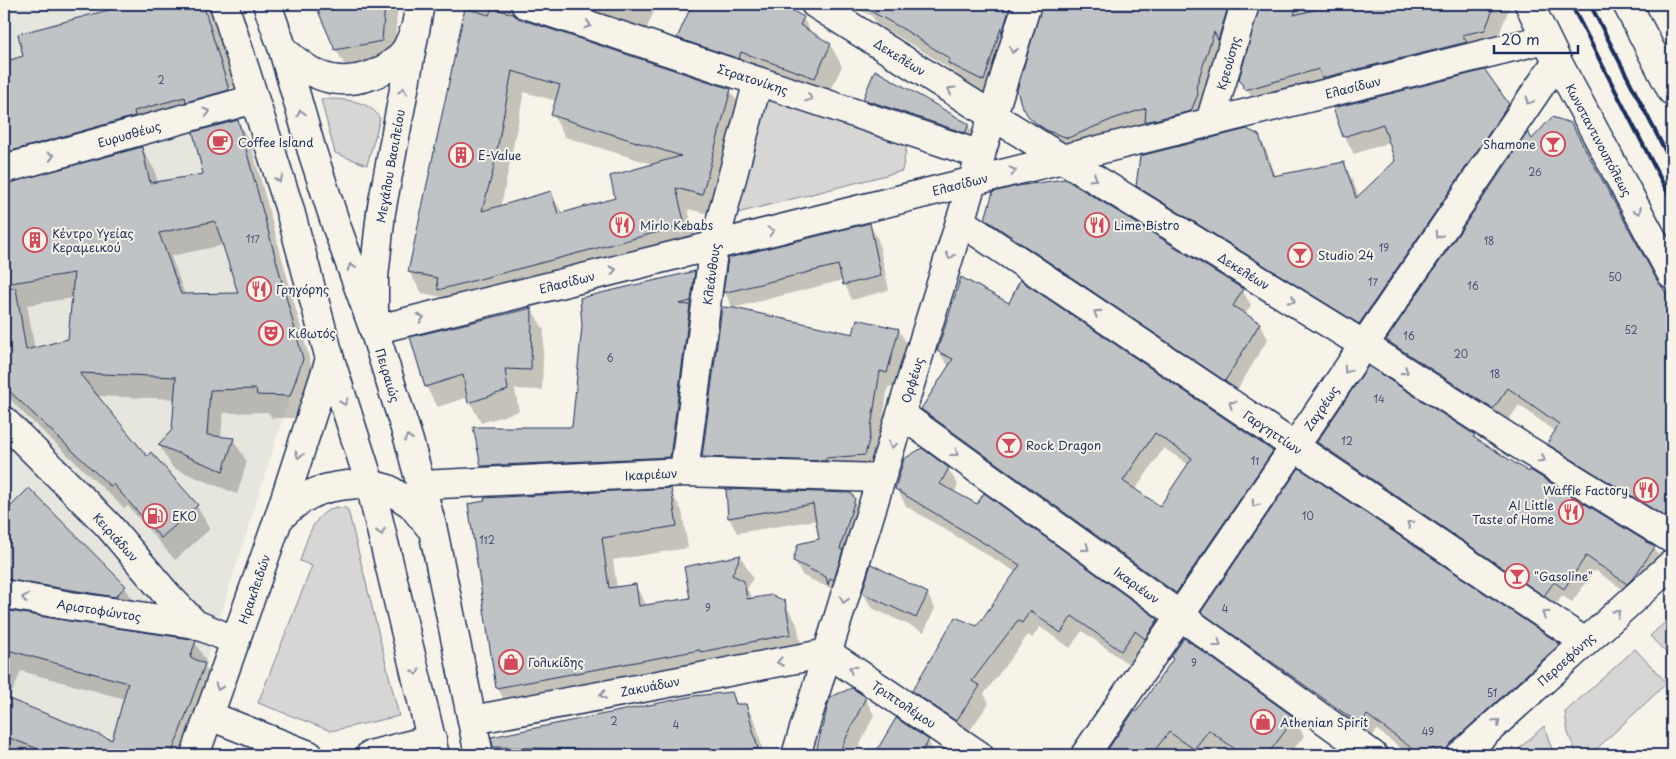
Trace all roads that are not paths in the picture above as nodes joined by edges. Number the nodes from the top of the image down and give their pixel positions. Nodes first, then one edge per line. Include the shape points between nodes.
1 (224, 4) edge
2 (267, 4) edge
3 (525, 4) edge
4 (1027, 4) edge
5 (1245, 4) edge
6 (1529, 4) edge
7 (1627, 4) edge
8 (828, 8) edge
9 (417, 16) edge
10 (283, 50) junction
11 (1551, 50) junction
12 (758, 81) junction
13 (1672, 91) edge
14 (254, 99) junction
15 (993, 116) junction
16 (1210, 122) junction
17 (981, 155) junction
18 (1062, 159) junction
19 (4, 169) edge
20 (973, 181) junction
21 (960, 221) junction
22 (714, 245) junction
23 (1672, 275) edge
24 (374, 330) junction
25 (1364, 345) junction
26 (330, 359) junction
27 (901, 414) junction
28 (4, 421) edge
29 (1295, 446) junction
30 (684, 472) junction
31 (881, 478) junction
32 (370, 484) junction
33 (421, 485) junction
34 (278, 520) junction
35 (433, 530) junction
36 (1672, 539) edge
37 (1672, 564) edge
38 (4, 594) edge
39 (1180, 616) junction
40 (195, 624) junction
41 (236, 641) junction
42 (1585, 642) junction
43 (828, 653) junction
44 (210, 716) junction
45 (472, 720) junction
46 (433, 747) edge
47 (195, 755) edge
48 (309, 755) edge
49 (370, 755) edge
50 (479, 755) edge
51 (796, 755) edge
52 (979, 755) edge
53 (1085, 755) edge
54 (1372, 755) edge
55 (1461, 755) edge

1 - 14 street
2 - 10 street, Πειραιώς
3 -> 12 street, Στρατονίκης
4 -> 15 street, Ορφέως
5 - 16 street, Κρεούσης
6 - 11 street, Κωνσταντινουπόλεως
7 - 13 street
15 -> 8 street, Δεκελέων
9 - 10 street via 406,50 379,72 347,81 320,76
24 -> 9 street, Μεγάλου Βασιλείου via 374,277 381,212
24 -> 10 street, Πειραιώς via 336,225
11 - 16 street, Ελασίδων
11 -> 23 street, Κωνσταντινουπόλεως
11 -> 25 street, Ζαγρέως
12 -> 17 street, Στρατονίκης
12 - 22 street, Κλεάνθους
19 -> 14 street, Ευρυσθέως
14 -> 26 street
15 - 17 street, Ορφέως
15 - 18 street, Δεκελέων
16 - 18 street, Ελασίδων
17 - 20 street, Ορφέως
20 -> 18 street, Ελασίδων
18 -> 25 street, Δεκελέων
20 - 21 street, Ορφέως
22 -> 20 street, Ελασίδων
21 -> 27 street, Ορφέως
29 -> 21 street, Γαργηττίων
24 -> 22 street, Ελασίδων
22 - 30 street, Κλεάνθους
33 -> 24 street, Πειραιώς
25 -> 29 street, Ζαγρέως
25 -> 36 street, Δεκελέων
26 -> 32 street
26 -> 34 street
27 -> 31 street, Ορφέως
27 -> 39 street, Ικαριέων
28 - 40 street, Κειριάδων via 108,525
29 -> 39 street, Ζαγρέως
42 -> 29 street, Γαργηττίων
30 - 31 street, Ικαριέων
30 - 33 street, Ικαριέων
31 -> 43 street, Ορφέως
32 - 34 street, Ηρακλειδών via 326,487 304,497
32 - 35 street via 388,489 411,504
32 -> 46 street
33 - 35 street, Πειραιώς
34 - 41 street, Ηρακλειδών
35 - 45 street, Πειραιώς
42 -> 37 street, Περσεφόνης
40 -> 38 street, Αριστοφώντος
39 - 53 street, Ζαγρέως
39 -> 54 street, Ικαριέων
40 - 41 street, Κειριάδων
41 -> 44 street, Ηρακλειδών
55 -> 42 street, Περσεφόνης
43 -> 45 street, Ζακυάδων
43 - 51 street, Ορφέως
52 -> 43 street, Τριπτολέμου
44 - 47 street, Ηρακλειδών
44 - 48 street
45 - 50 street, Πειραιώς
46 - 49 street

